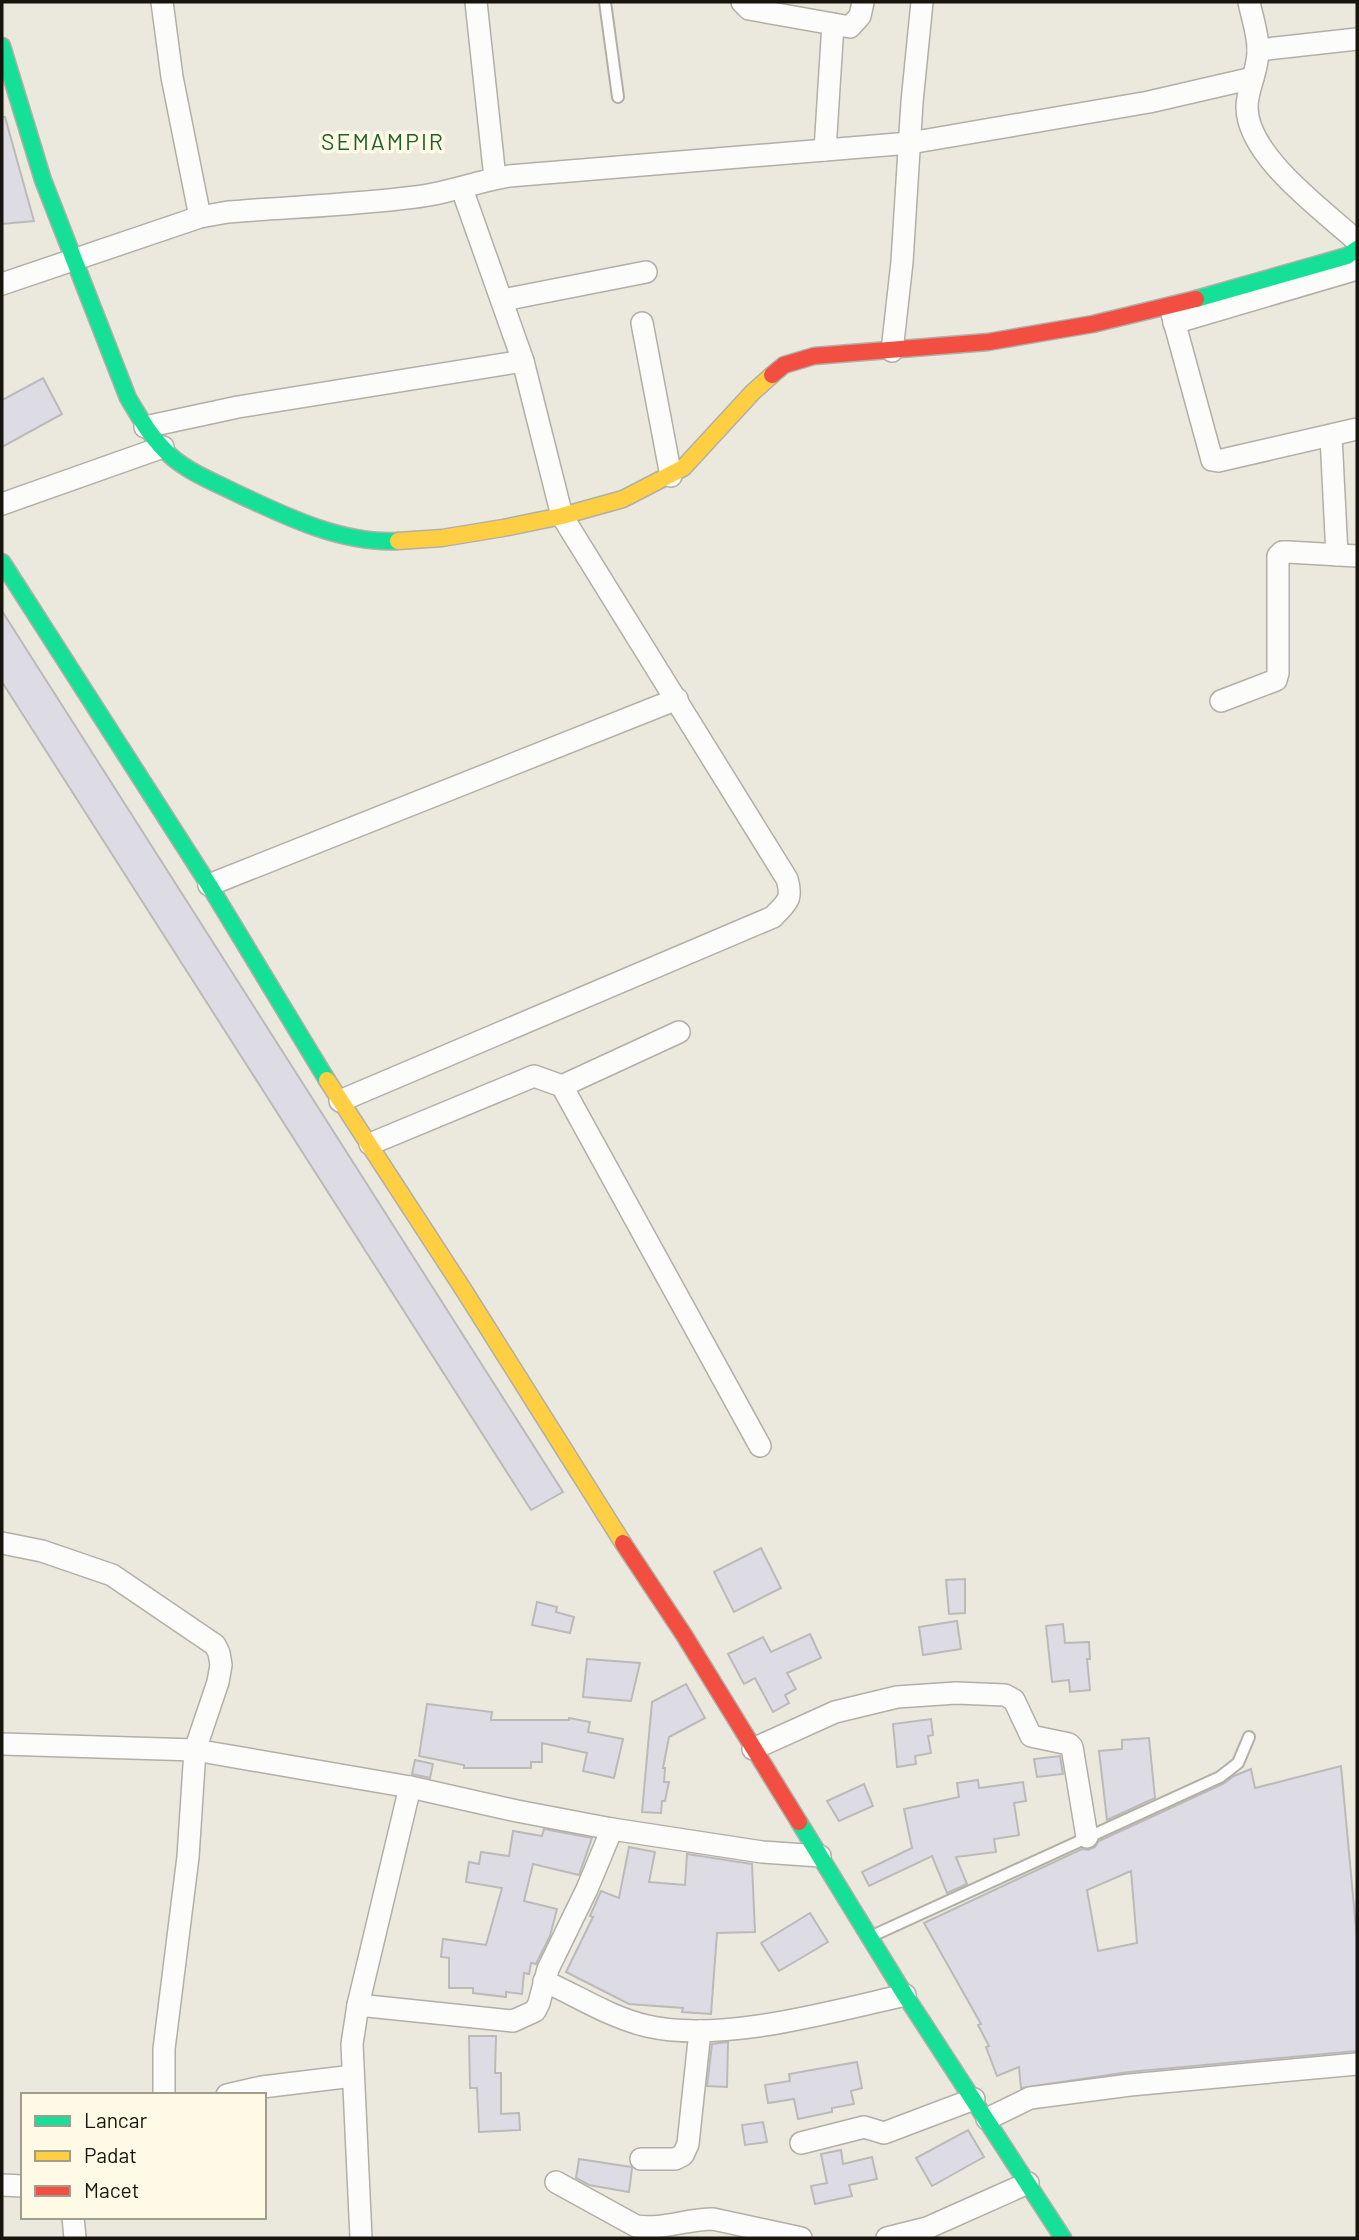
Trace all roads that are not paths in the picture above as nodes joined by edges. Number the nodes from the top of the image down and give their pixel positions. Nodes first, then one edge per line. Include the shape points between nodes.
1 (162, 2) edge
2 (476, 2) edge
3 (605, 2) edge
4 (742, 2) edge
5 (863, 2) edge
6 (922, 2) edge
7 (1249, 2) edge
8 (832, 24) junction
9 (1357, 39) edge
10 (2, 46) edge
11 (1258, 50) junction
12 (1253, 78) junction
13 (618, 97) dead end
14 (910, 143) junction
15 (825, 150) junction
16 (495, 178) junction
17 (461, 189) junction
18 (200, 217) junction
19 (1357, 241) edge
20 (1357, 249) edge
21 (76, 260) junction
22 (1357, 269) edge
23 (646, 272) dead end
24 (2, 285) edge
25 (503, 300) junction
26 (1172, 315) junction
27 (642, 323) dead end
28 (892, 351) junction
29 (523, 361) junction
30 (145, 427) junction
31 (1357, 429) edge
32 (1331, 436) junction
33 (163, 447) junction
34 (671, 475) junction
35 (2, 504) edge
36 (562, 516) junction
37 (1347, 555) edge
38 (2, 562) edge
39 (677, 699) junction
40 (1221, 701) dead end
41 (209, 885) junction
42 (679, 1032) dead end
43 (562, 1086) junction
44 (340, 1101) junction
45 (370, 1144) junction
46 (760, 1446) dead end
47 (2, 1543) edge
48 (1249, 1737) dead end
49 (2, 1744) edge
50 (753, 1749) junction
51 (195, 1750) junction
52 (410, 1787) junction
53 (612, 1829) junction
54 (1087, 1837) junction
55 (820, 1856) junction
56 (870, 1937) junction
57 (544, 1981) junction
58 (905, 1995) junction
59 (358, 2005) junction
60 (700, 2031) junction
61 (1357, 2064) edge
62 (352, 2076) junction
63 (164, 2093) edge
64 (236, 2093) edge
65 (974, 2099) junction
66 (987, 2119) junction
67 (801, 2143) dead end
68 (641, 2159) dead end
69 (556, 2182) dead end
70 (1028, 2183) junction
71 (2, 2185) edge
72 (21, 2186) edge
73 (73, 2219) edge
74 (75, 2238) edge
75 (361, 2238) edge
76 (801, 2238) edge
77 (887, 2238) edge
78 (1063, 2238) edge

1 - 18 street
2 - 16 street
3 - 13 lane
4 - 8 street via 749,9
5 - 8 street via 860,16 850,27
6 - 14 street
7 - 11 street
8 - 15 street
9 - 11 street
10 - 21 main road via 43,180
11 - 12 street
12 - 14 street via 1149,102
12 - 19 street via 1247,110 1254,138 1272,163
14 - 15 street
14 - 28 street
15 - 16 street
16 - 17 street
17 - 18 street via 414,198
17 - 25 street
18 - 21 street
20 - 26 main road
21 - 24 street
21 - 30 main road via 128,398
22 - 26 street
23 - 25 street
25 - 29 street
26 - 28 main road
26 - 32 street via 1212,460
27 - 34 street
28 - 34 main road via 814,356 784,365 753,391 694,458
29 - 30 street via 237,407
29 - 36 street
30 - 33 main road
31 - 32 street
32 - 37 street
33 - 35 street
33 - 36 main road via 198,475 278,513 354,539 442,538
34 - 36 main road via 623,499
36 - 39 street
37 - 40 street via 1282,552 1278,556 1276,680
38 - 41 main road
39 - 41 street
39 - 44 street via 787,879 788,901 773,917
41 - 44 main road
42 - 43 street
43 - 45 street via 534,1076
43 - 46 street
44 - 45 main road
45 - 50 main road
47 - 51 street via 42,1550 112,1574 215,1645 218,1682
48 - 54 lane via 1238,1763 1220,1777
49 - 51 street
50 - 54 street via 835,1712 897,1697 1004,1695 1014,1700 1031,1736 1072,1747
50 - 55 main road
51 - 52 street
51 - 63 street via 187,1870 164,2049
52 - 53 street
52 - 59 street
53 - 55 street
53 - 57 street
54 - 56 lane
55 - 56 main road
56 - 58 main road
57 - 59 street via 535,2011 513,2021
57 - 60 street via 588,2005 645,2026
58 - 60 street via 807,2018
58 - 65 main road
59 - 62 street
60 - 68 street via 683,2155
61 - 66 street via 1030,2098
62 - 64 street
62 - 75 street
65 - 66 main road
65 - 67 street via 884,2133 864,2127
66 - 70 main road
69 - 76 street via 636,2226 713,2219
70 - 77 street via 928,2228
70 - 78 main road
71 - 72 street
73 - 74 street

